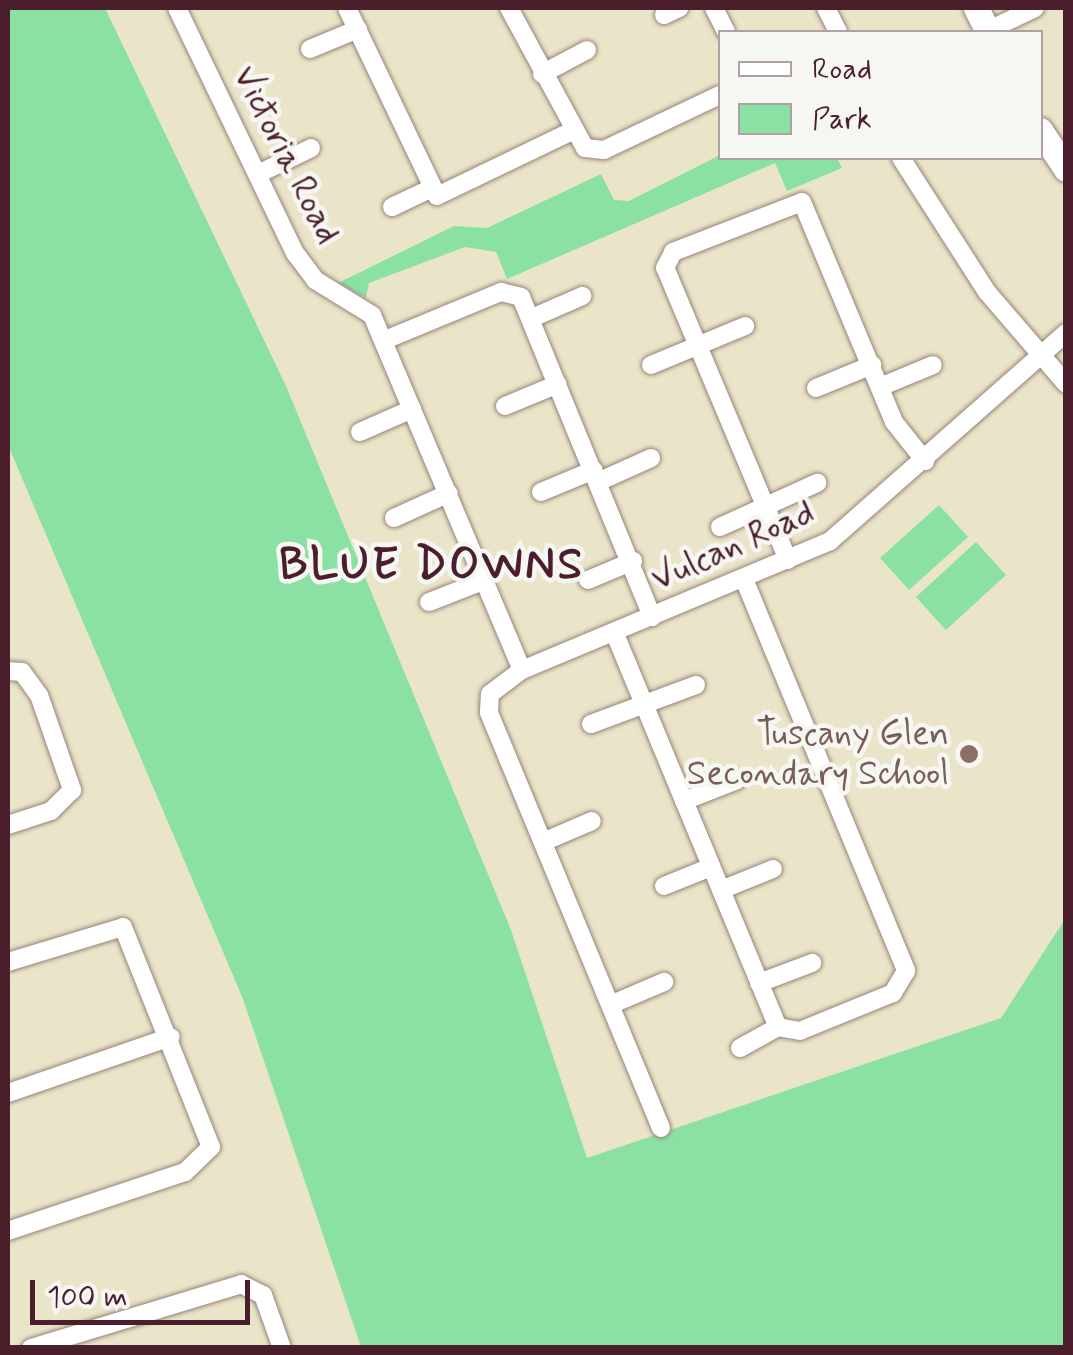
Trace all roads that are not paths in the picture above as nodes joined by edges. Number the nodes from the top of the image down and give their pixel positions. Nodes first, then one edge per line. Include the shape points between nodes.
1 (347, 8) edge
2 (509, 8) edge
3 (1035, 8) edge
4 (183, 9) edge
5 (984, 24) edge
6 (358, 30) junction
7 (310, 49) dead end
8 (587, 50) dead end
9 (542, 74) junction
10 (718, 96) edge
11 (570, 132) junction
12 (1043, 134) edge
13 (311, 148) dead end
14 (903, 160) edge
15 (1066, 169) edge
16 (258, 174) junction
17 (432, 188) junction
18 (392, 207) dead end
19 (582, 296) dead end
20 (532, 318) junction
21 (744, 326) dead end
22 (1066, 333) edge
23 (385, 340) junction
24 (697, 344) junction
25 (1040, 356) junction
26 (650, 365) dead end
27 (872, 365) junction
28 (933, 365) dead end
29 (558, 384) junction
30 (1066, 384) edge
31 (880, 387) junction
32 (816, 388) dead end
33 (506, 406) dead end
34 (412, 409) junction
35 (360, 432) dead end
36 (652, 458) dead end
37 (925, 462) junction
38 (597, 476) junction
39 (816, 483) dead end
40 (541, 492) dead end
41 (449, 493) junction
42 (762, 508) junction
43 (394, 518) dead end
44 (720, 527) dead end
45 (788, 560) junction
46 (633, 561) junction
47 (744, 579) junction
48 (588, 580) dead end
49 (483, 581) junction
50 (428, 602) dead end
51 (652, 618) junction
52 (614, 634) junction
53 (522, 670) junction
54 (8, 671) edge
55 (696, 685) dead end
56 (644, 704) junction
57 (592, 724) dead end
58 (737, 780) dead end
59 (684, 801) junction
60 (592, 820) dead end
61 (8, 825) edge
62 (543, 842) junction
63 (711, 867) junction
64 (773, 870) dead end
65 (664, 886) dead end
66 (721, 890) junction
67 (8, 962) edge
68 (812, 963) dead end
69 (664, 982) dead end
70 (760, 983) junction
71 (610, 1005) junction
72 (778, 1028) junction
73 (170, 1037) junction
74 (740, 1048) dead end
75 (8, 1093) edge
76 (662, 1128) dead end
77 (8, 1232) edge
78 (31, 1348) edge
79 (282, 1348) edge

1 - 6 street
2 - 9 street
3 - 5 street
4 - 16 street, Victoria Road
6 - 7 street
6 - 17 street
8 - 9 street
9 - 11 street
10 - 11 street via 604,150 585,148
11 - 17 street via 436,196
12 - 15 street
13 - 16 street
14 - 25 street via 966,262
16 - 23 street, Victoria Road via 306,269 357,299
17 - 18 street
19 - 20 street
20 - 23 street via 514,290
20 - 29 street
21 - 24 street
22 - 25 street, Vulcan Road
23 - 34 street, Victoria Road
24 - 26 street
24 - 27 street via 664,268 668,256 802,202
24 - 42 street
25 - 30 street
25 - 37 street, Vulcan Road
27 - 31 street
27 - 32 street
28 - 31 street
29 - 33 street
29 - 38 street
31 - 37 street
34 - 35 street
34 - 41 street, Victoria Road
36 - 38 street
37 - 45 street, Vulcan Road via 850,528
38 - 40 street
38 - 46 street
39 - 42 street
41 - 43 street
41 - 49 street, Victoria Road
42 - 44 street
42 - 45 street
45 - 47 street, Vulcan Road
46 - 48 street
46 - 51 street
47 - 51 street, Vulcan Road
47 - 72 street via 906,972 898,990 879,999 800,1032
49 - 50 street
49 - 53 street, Victoria Road
51 - 52 street, Vulcan Road
52 - 53 street, Vulcan Road
52 - 56 street
53 - 62 street, Vulcan Road via 490,694
54 - 61 street via 22,672 39,695 72,790 51,812
55 - 56 street
56 - 57 street
56 - 59 street
58 - 59 street
59 - 63 street
60 - 62 street
62 - 71 street
63 - 65 street
63 - 66 street
64 - 66 street
66 - 70 street
67 - 73 street via 124,927
68 - 70 street
69 - 71 street
70 - 72 street
71 - 76 street
72 - 74 street
73 - 75 street
73 - 77 street via 211,1148 185,1172
78 - 79 street via 241,1284 263,1295

